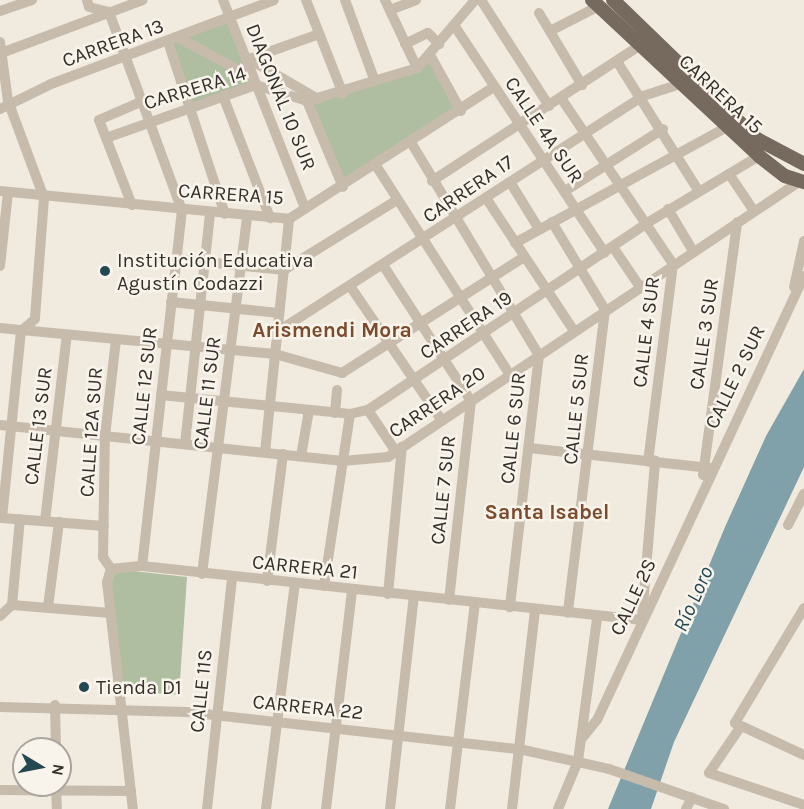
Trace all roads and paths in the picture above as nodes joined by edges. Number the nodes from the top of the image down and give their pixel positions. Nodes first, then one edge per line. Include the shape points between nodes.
1 (32, 0) edge
2 (87, 0) edge
3 (143, 0) edge
4 (223, 0) edge
5 (274, 0) edge
6 (306, 0) edge
7 (345, 0) edge
8 (416, 0) edge
9 (475, 0) edge
10 (482, 0) edge
11 (613, 0) edge
12 (596, 3) edge
13 (387, 5) edge
14 (109, 6) edge
15 (0, 11) edge
16 (540, 13) dead end
17 (230, 18) junction
18 (454, 26) junction
19 (550, 31) junction
20 (318, 34) junction
21 (179, 38) junction
22 (646, 41) junction
23 (168, 42) junction
24 (405, 44) junction
25 (439, 44) junction
26 (2, 47) edge
27 (430, 55) junction
28 (127, 57) junction
29 (247, 59) junction
30 (618, 63) junction
31 (417, 68) junction
32 (374, 79) junction
33 (255, 82) junction
34 (681, 84) junction
35 (582, 85) junction
36 (494, 87) junction
37 (344, 94) junction
38 (223, 96) junction
39 (643, 96) junction
40 (561, 99) junction
41 (313, 100) junction
42 (143, 101) junction
43 (4, 105) edge
44 (549, 106) junction
45 (190, 107) junction
46 (461, 111) junction
47 (150, 120) junction
48 (519, 125) junction
49 (727, 127) junction
50 (663, 129) junction
51 (584, 134) junction
52 (106, 138) junction
53 (412, 144) junction
54 (674, 154) junction
55 (759, 156) junction
56 (542, 162) junction
57 (804, 164) edge
58 (604, 166) junction
59 (377, 167) junction
60 (729, 174) junction
61 (432, 181) junction
62 (802, 181) edge
63 (510, 182) junction
64 (622, 184) junction
65 (343, 187) junction
66 (698, 190) junction
67 (4, 191) edge
68 (565, 191) junction
69 (44, 198) junction
70 (486, 198) junction
71 (397, 200) junction
72 (132, 205) junction
73 (305, 208) junction
74 (668, 209) junction
75 (182, 210) junction
76 (575, 210) junction
77 (754, 211) junction
78 (210, 213) junction
79 (225, 214) junction
80 (247, 216) junction
81 (270, 218) junction
82 (289, 219) junction
83 (455, 219) junction
84 (552, 222) junction
85 (737, 222) junction
86 (646, 223) junction
87 (539, 229) junction
88 (423, 241) junction
89 (804, 241) edge
90 (515, 243) junction
91 (609, 250) junction
92 (693, 251) junction
93 (524, 257) junction
94 (176, 259) junction
95 (205, 260) junction
96 (241, 264) junction
97 (673, 264) junction
98 (383, 265) junction
99 (0, 266) edge
100 (284, 270) junction
101 (580, 270) junction
102 (804, 276) edge
103 (489, 279) junction
104 (350, 286) junction
105 (640, 287) junction
106 (547, 292) junction
107 (460, 297) junction
108 (171, 302) junction
109 (791, 302) junction
110 (200, 305) junction
111 (236, 308) junction
112 (605, 310) junction
113 (279, 313) junction
114 (513, 315) junction
115 (420, 322) junction
116 (0, 328) edge
117 (21, 331) junction
118 (277, 332) junction
119 (574, 332) junction
120 (67, 335) junction
121 (484, 335) junction
122 (116, 340) junction
123 (389, 343) junction
124 (166, 347) junction
125 (195, 349) junction
126 (230, 351) junction
127 (275, 354) junction
128 (539, 356) junction
129 (446, 361) junction
130 (510, 375) junction
131 (414, 380) junction
132 (337, 390) dead end
133 (161, 395) junction
134 (190, 398) junction
135 (224, 401) junction
136 (471, 401) junction
137 (270, 406) junction
138 (309, 410) junction
139 (368, 410) junction
140 (336, 413) junction
141 (350, 414) junction
142 (442, 421) junction
143 (6, 426) edge
144 (56, 431) junction
145 (105, 436) junction
146 (156, 441) junction
147 (185, 444) junction
148 (218, 447) junction
149 (529, 448) junction
150 (399, 449) junction
151 (265, 452) junction
152 (283, 454) junction
153 (590, 454) junction
154 (301, 456) junction
155 (343, 461) junction
156 (652, 461) junction
157 (707, 468) junction
158 (804, 494) edge
159 (20, 519) junction
160 (45, 521) junction
161 (60, 522) junction
162 (788, 525) dead end
163 (104, 526) junction
164 (142, 566) junction
165 (111, 569) junction
166 (202, 574) junction
167 (232, 577) junction
168 (267, 581) junction
169 (295, 584) junction
170 (324, 586) junction
171 (352, 590) junction
172 (388, 594) junction
173 (414, 596) junction
174 (449, 600) junction
175 (475, 603) junction
176 (12, 605) junction
177 (48, 607) junction
178 (510, 607) junction
179 (804, 608) edge
180 (535, 610) junction
181 (111, 613) junction
182 (568, 613) junction
183 (0, 616) edge
184 (597, 618) junction
185 (642, 620) junction
186 (55, 705) junction
187 (118, 706) junction
188 (0, 707) edge
189 (216, 716) junction
190 (277, 721) junction
191 (737, 726) junction
192 (336, 728) junction
193 (399, 736) junction
194 (56, 737) edge
195 (583, 737) junction
196 (458, 742) junction
197 (519, 749) junction
198 (804, 755) edge
199 (578, 761) junction
200 (72, 789) edge
201 (131, 791) junction
202 (692, 797) junction
203 (804, 805) edge
204 (133, 809) edge
205 (207, 809) edge
206 (266, 809) edge
207 (326, 809) edge
208 (390, 809) edge
209 (450, 809) edge
210 (512, 809) edge
211 (558, 809) edge
212 (686, 809) edge
213 (724, 809) edge

1 - 15 street
2 - 14 street via 94,9
3 - 14 street
4 - 17 street, DIAGONAL 10 SUR
5 - 17 street, CARRERA 13
6 - 20 street
7 - 32 street
8 - 13 street
9 - 18 street
10 - 44 street
11 - 22 main road, CARRERA 15
12 - 19 street
12 - 22 main road, CARRERA 15
13 - 24 street
14 - 26 street
14 - 28 street
16 - 19 street
17 - 21 street, CARRERA 13
17 - 29 street, DIAGONAL 10 SUR
18 - 25 street
18 - 36 street, CALLE 4A SUR
19 - 35 street
20 - 29 street
20 - 37 street
21 - 23 street, CARRERA 13
21 - 33 street
22 - 30 street
22 - 34 main road, CARRERA 15
22 - 57 main road, CARRERA 15 via 757,140
23 - 28 street, CARRERA 13
23 - 45 street
24 - 25 street via 428,33
24 - 31 street
25 - 27 street
26 - 43 street
27 - 31 street
27 - 46 street
28 - 42 street
28 - 43 street, CARRERA 13
29 - 33 street, DIAGONAL 10 SUR
29 - 41 street
30 - 35 street
30 - 39 street
31 - 32 street, CARRERA 14
32 - 37 street, CARRERA 14
33 - 38 street, CARRERA 14
33 - 41 street, CARRERA 14
33 - 73 street, DIAGONAL 10 SUR
34 - 39 street, CARRERA 17
34 - 49 main road, CARRERA 15
35 - 40 street
36 - 46 street, CARRERA 15
36 - 48 street, CALLE 4A SUR
37 - 41 street, CARRERA 14
38 - 45 street, CARRERA 14
38 - 81 street
39 - 50 street
39 - 51 street, CARRERA 17
40 - 44 street
40 - 51 street, CALLE 4 SUR
41 - 65 street
42 - 47 street
42 - 52 street via 99,120
43 - 69 street
44 - 48 street
45 - 47 street, CARRERA 14
45 - 79 street
46 - 53 street, CARRERA 15
47 - 52 street, CARRERA 14
47 - 75 street
48 - 56 street, CALLE 4A SUR
48 - 61 street
49 - 54 street
49 - 55 main road, CARRERA 15
50 - 54 street
50 - 58 street
51 - 56 street, CARRERA 17
51 - 58 street, CALLE 4 SUR
52 - 72 street
53 - 59 street, CARRERA 15
53 - 61 street, CALLE 6 SUR
54 - 64 street
54 - 66 street
55 - 60 street, CARRERA 19
55 - 62 main road, CARRERA 15
56 - 63 street, CARRERA 17
56 - 68 street, CALLE 4A SUR
58 - 64 street, CALLE 4 SUR
58 - 68 street
59 - 65 street, CARRERA 15
59 - 71 street
60 - 66 street, CARRERA 19
60 - 77 street
61 - 83 street, CALLE 6 SUR
62 - 77 street, CARRERA 20
63 - 70 street, CARRERA 17
63 - 87 street
64 - 76 street
64 - 86 street, CALLE 4 SUR
65 - 73 street, CARRERA 15
66 - 74 street, CARRERA 19
67 - 69 street, CARRERA 15
67 - 99 street
68 - 76 street, CALLE 4A SUR
69 - 72 street, CARRERA 15
69 - 117 street via 35,319
70 - 83 street, CARRERA 17
70 - 90 street
71 - 88 street
71 - 100 street
72 - 75 street, CARRERA 15
73 - 82 street, CARRERA 15
74 - 86 street, CARRERA 19
74 - 92 street
75 - 78 street, CARRERA 15
75 - 94 street, CALLE 12 SUR
76 - 84 street
76 - 91 street, CALLE 4A SUR
77 - 85 street, CARRERA 20
78 - 79 street, CARRERA 15
78 - 95 street
79 - 80 street, CARRERA 15
80 - 81 street, CARRERA 15
80 - 96 street, CALLE 11 SUR
81 - 82 street, CARRERA 15
82 - 100 street
83 - 88 street, CARRERA 17
83 - 103 street, CALLE 6 SUR
84 - 87 street
84 - 101 street
85 - 92 street, CARRERA 20
85 - 157 street, CALLE 3 SUR
86 - 91 street, CARRERA 19
86 - 97 street, CALLE 4 SUR
87 - 90 street
88 - 98 street, CARRERA 17
88 - 107 street
89 - 109 street, CALLE 2 SUR
90 - 93 street
91 - 101 street, CARRERA 19
91 - 105 street, CALLE 4A SUR
92 - 97 street, CARRERA 20
93 - 103 street
93 - 106 street
94 - 95 street
94 - 108 street, CALLE 12 SUR
95 - 96 street
95 - 110 street
96 - 100 street
96 - 111 street, CALLE 11 SUR
97 - 105 street, CARRERA 20
97 - 156 street, CALLE 4 SUR
98 - 104 street, CARRERA 17
98 - 115 street
100 - 113 street
101 - 106 street, CARRERA 19
101 - 112 street
102 - 109 street, CALLE 2 SUR
103 - 107 street
103 - 114 street, CALLE 6 SUR
104 - 118 street, CARRERA 17
104 - 123 street
105 - 112 street, CARRERA 20
106 - 114 street, CARRERA 19
106 - 119 street
107 - 115 street
107 - 121 street
108 - 110 street
108 - 124 street, CALLE 12 SUR
109 - 157 street, CALLE 2 SUR
110 - 111 street
110 - 125 street
111 - 113 street
111 - 126 street, CALLE 11 SUR
112 - 119 street, CARRERA 20
112 - 153 street, CALLE 5 SUR
113 - 118 street
114 - 121 street, CARRERA 19
114 - 128 street, CALLE 6 SUR
115 - 123 street
115 - 129 street
116 - 117 street
117 - 120 street
117 - 143 street
118 - 127 street
119 - 128 street, CARRERA 20
120 - 122 street
120 - 144 street, CALLE 13 SUR
121 - 129 street, CARRERA 19
121 - 130 street
122 - 124 street
122 - 145 street, CALLE 12A SUR
123 - 127 street via 342,373
123 - 131 street
124 - 125 street
124 - 133 street, CALLE 12 SUR
125 - 126 street
125 - 134 street
126 - 127 street
126 - 135 street, CALLE 11 SUR
127 - 137 street
128 - 130 street, CARRERA 20
128 - 149 street, CALLE 6 SUR
129 - 131 street, CARRERA 19
129 - 136 street
130 - 136 street, CARRERA 20
131 - 139 street, CARRERA 19
131 - 142 street
132 - 140 street
133 - 134 street, CARRERA 19
133 - 146 street, CALLE 12 SUR
134 - 135 street, CARRERA 19
134 - 147 street
135 - 137 street, CARRERA 19
135 - 148 street, CALLE 11 SUR
136 - 142 street, CARRERA 20
136 - 174 street, CALLE 7 SUR
137 - 138 street, CARRERA 19
137 - 151 street
138 - 140 street, CARRERA 19
138 - 154 street
139 - 141 street, CARRERA 19
139 - 150 street
140 - 141 street, CARRERA 19
141 - 155 street
142 - 150 street, CARRERA 20
143 - 144 street, CARRERA 20
143 - 159 street via 2,518
144 - 145 street, CARRERA 20
144 - 160 street, CALLE 13 SUR
145 - 146 street, CARRERA 20
145 - 163 street, CALLE 12A SUR
146 - 147 street, CARRERA 20
146 - 164 street, CALLE 12 SUR
147 - 148 street, CARRERA 20
148 - 151 street, CARRERA 20
148 - 166 street, CALLE 11 SUR
149 - 153 street
149 - 178 street, CALLE 6 SUR
150 - 155 street, CARRERA 20 via 368,461
150 - 172 street
151 - 152 street, CARRERA 20
152 - 154 street, CARRERA 20
152 - 168 street
153 - 156 street
153 - 182 street, CALLE 5 SUR
154 - 155 street, CARRERA 20
155 - 170 street
156 - 157 street
156 - 185 street, CALLE 4 SUR
157 - 185 street, CALLE 2S
158 - 162 street
159 - 160 street
159 - 176 street
160 - 161 street
161 - 163 street
161 - 177 street
163 - 165 street via 103,557
164 - 165 street, CARRERA 21
164 - 166 street, CARRERA 21
165 - 181 street
166 - 167 street, CARRERA 21
167 - 168 street, CARRERA 21
167 - 189 street, CALLE 11S
168 - 169 street, CARRERA 21
169 - 170 street, CARRERA 21
169 - 190 street
170 - 171 street, CARRERA 21
171 - 172 street, CARRERA 21
171 - 192 street
172 - 173 street, CARRERA 21
173 - 174 street, CARRERA 21
173 - 193 street
174 - 175 street, CARRERA 21
175 - 178 street, CARRERA 21
175 - 196 street
176 - 177 street
176 - 183 street
177 - 181 street
178 - 180 street, CARRERA 21
179 - 191 street
180 - 182 street, CARRERA 21
180 - 197 street
181 - 187 street
182 - 184 street, CARRERA 21
184 - 185 street, CARRERA 21
184 - 195 street
185 - 195 street, CALLE 2S via 597,720
186 - 187 street, CARRERA 22
186 - 188 street, CARRERA 22
186 - 194 street
187 - 189 street, CARRERA 22
187 - 201 street
189 - 190 street, CARRERA 22
189 - 205 street, CALLE 11S
190 - 192 street, CARRERA 22
190 - 206 street
191 - 198 street
191 - 203 street via 710,774
192 - 193 street, CARRERA 22
192 - 207 street
193 - 196 street, CARRERA 22
193 - 208 street
195 - 199 street
196 - 197 street, CARRERA 22
196 - 209 street
197 - 199 street, CARRERA 22
197 - 210 street
199 - 202 street, CARRERA 22
199 - 211 street
200 - 201 street
201 - 204 street
202 - 212 street
202 - 213 street

